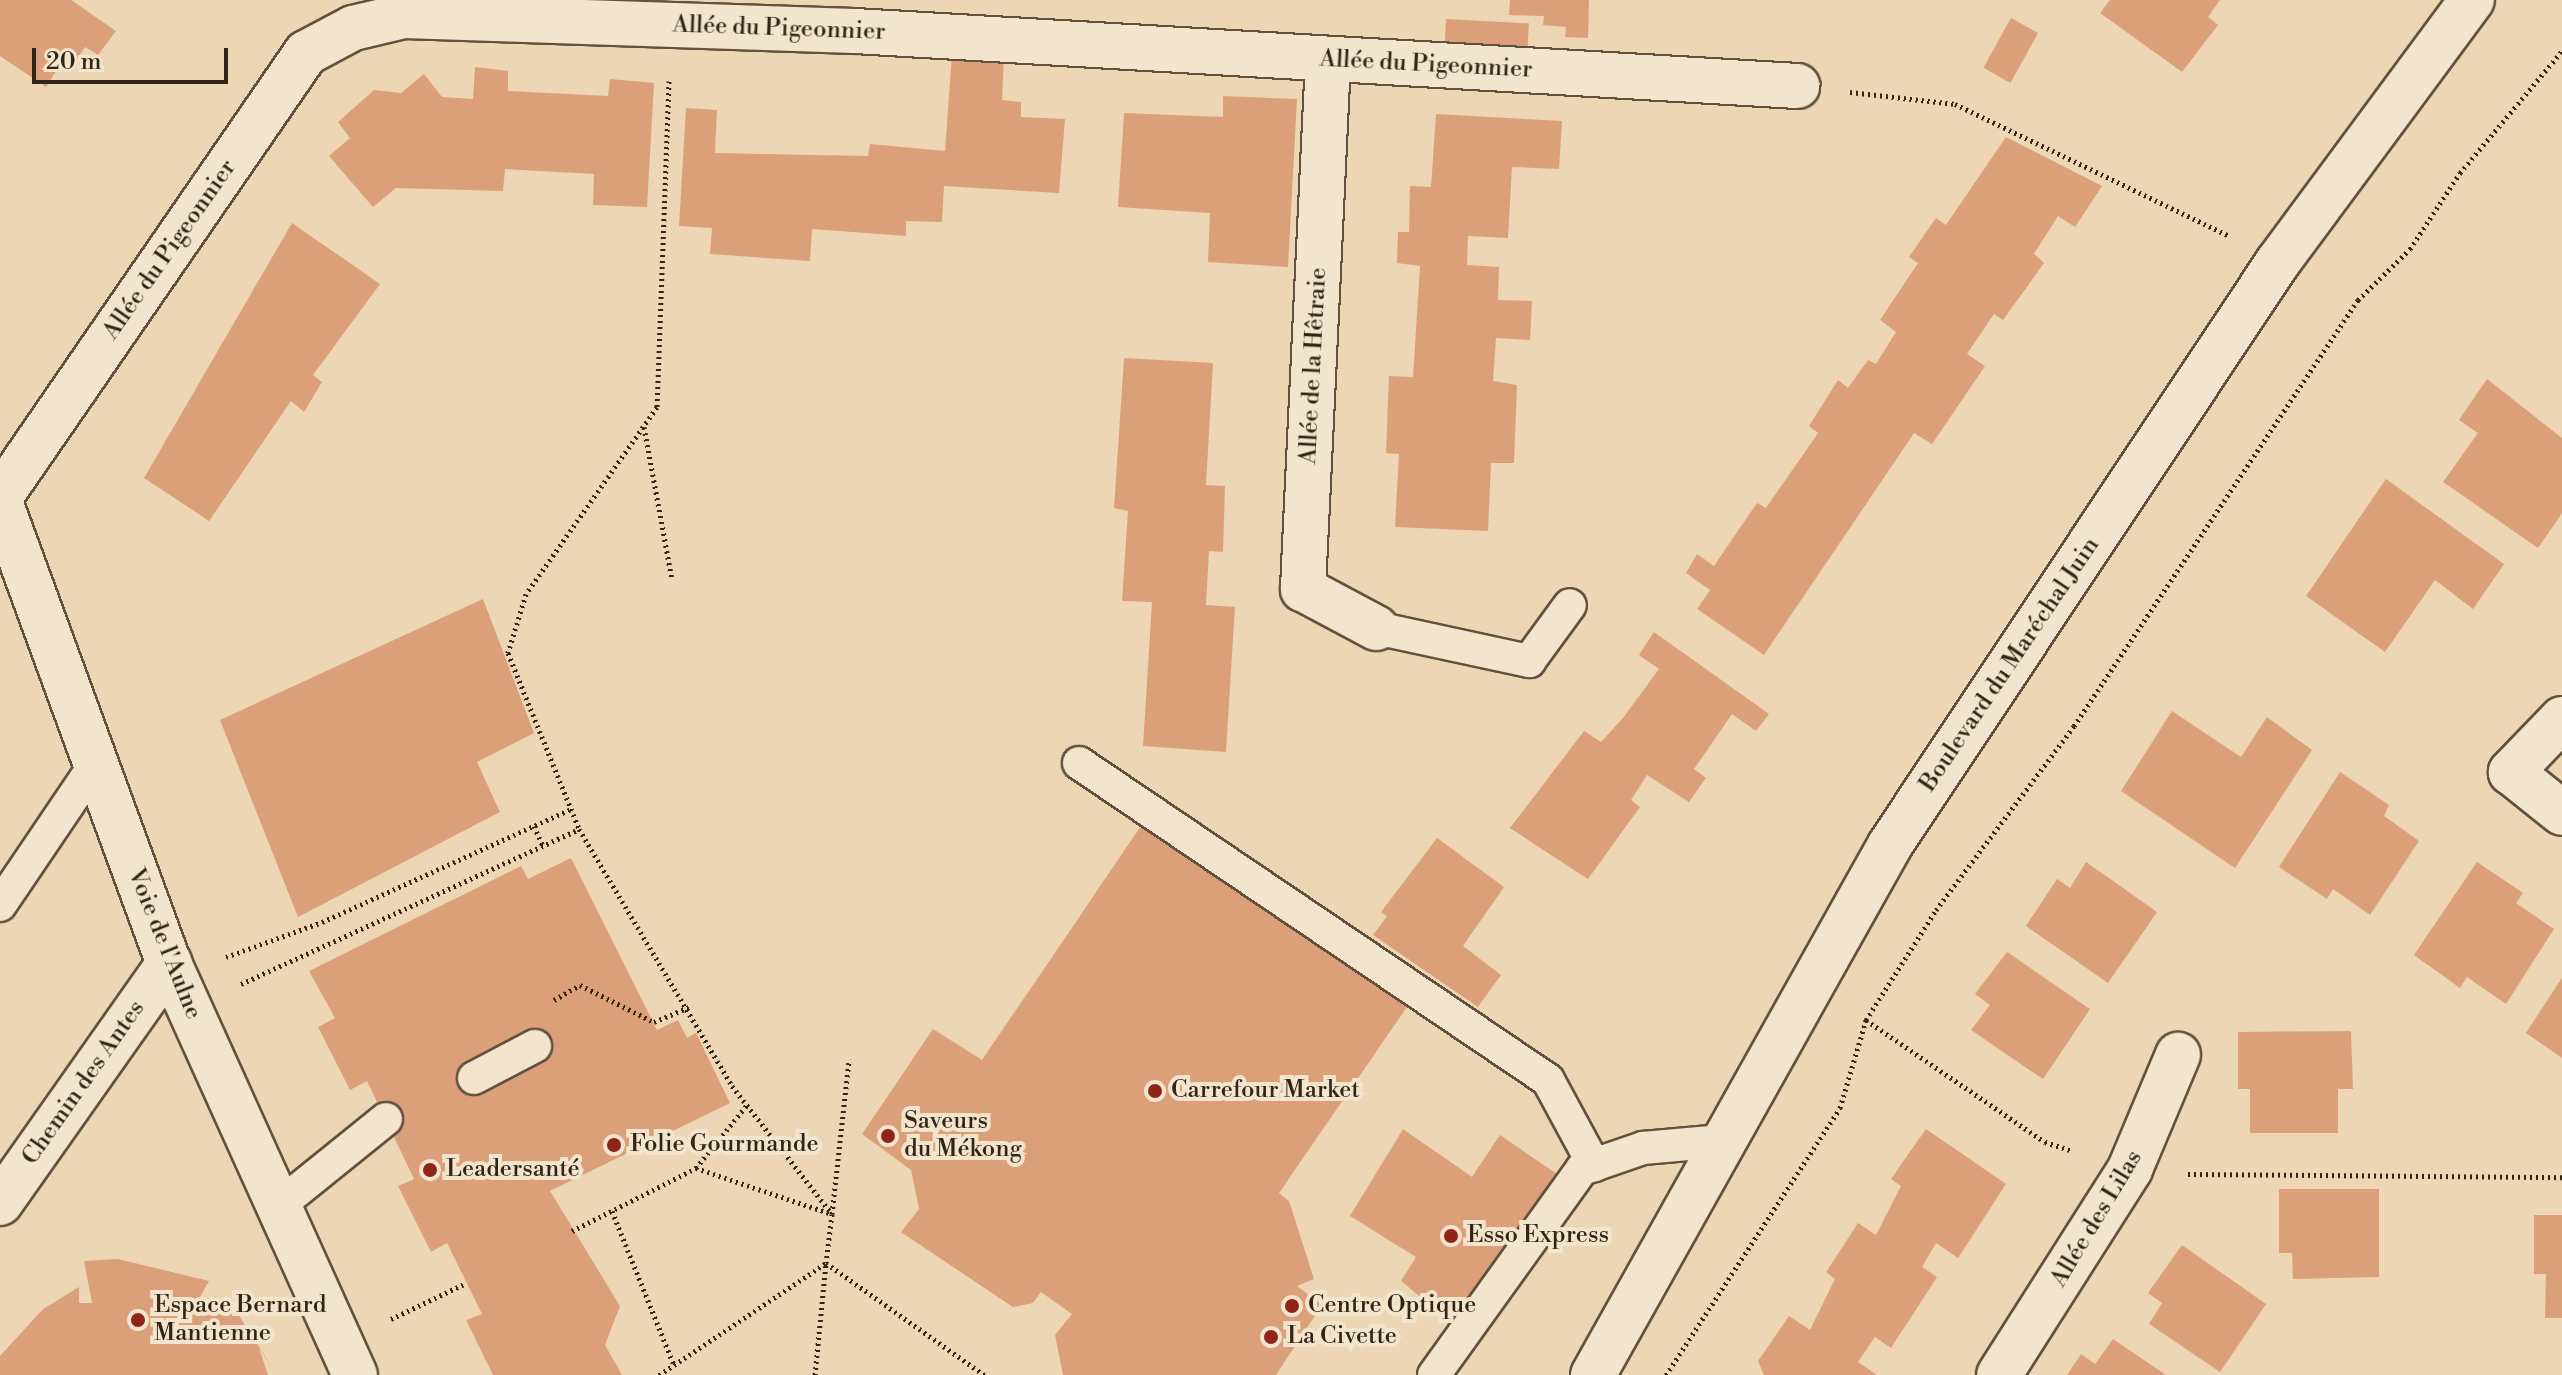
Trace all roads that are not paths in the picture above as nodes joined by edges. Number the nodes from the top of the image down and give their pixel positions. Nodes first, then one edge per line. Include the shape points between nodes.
1 (2472, 0) edge
2 (350, 14) edge
3 (723, 14) edge
4 (1328, 60) junction
5 (1797, 86) road end
6 (0, 499) edge
7 (1570, 605) dead end
8 (1376, 628) joint
9 (2562, 719) edge
10 (1079, 763) dead end
11 (94, 766) junction
12 (2562, 813) edge
13 (0, 905) edge
14 (169, 963) junction
15 (535, 1046) dead end
16 (2178, 1055) dead end
17 (474, 1078) dead end
18 (386, 1119) dead end
19 (1722, 1141) junction
20 (1594, 1165) junction
21 (0, 1203) edge
22 (277, 1207) junction
23 (347, 1360) edge
24 (1591, 1371) edge
25 (1434, 1375) edge
26 (1999, 1375) edge

1 - 19 street, Boulevard du Maréchal Juin via 2278,262 1890,845
2 - 3 street, Allée du Pigeonnier via 671,25
2 - 6 street, Allée du Pigeonnier via 306,53
3 - 4 street, Allée du Pigeonnier
4 - 5 street, Allée du Pigeonnier
4 - 8 street, Allée de la Hêtraie via 1303,589
6 - 11 street, Voie de l'Aulne
7 - 8 lane via 1529,661
9 - 12 street via 2511,772
10 - 20 lane via 1548,1080
11 - 13 lane
11 - 14 street, Voie de l'Aulne
14 - 21 street, Chemin des Antes
14 - 22 street, Voie de l'Aulne via 201,1002
15 - 17 lane
16 - 26 street, Allée des Lilas via 2130,1169
18 - 22 lane
19 - 20 lane via 1643,1148
19 - 24 street, Boulevard du Maréchal Juin
20 - 25 lane via 1582,1169
22 - 23 street, Voie de l'Aulne

